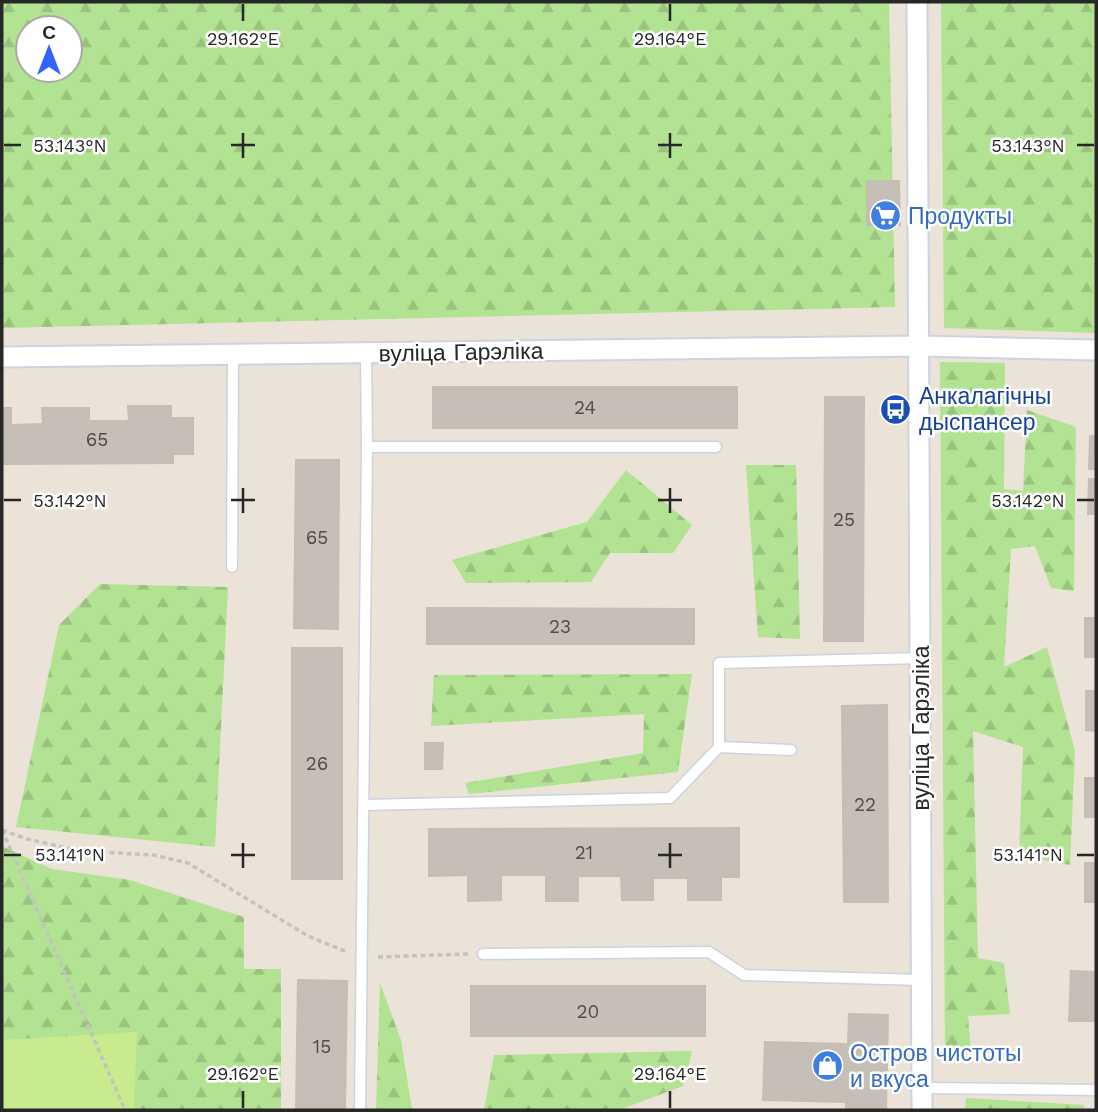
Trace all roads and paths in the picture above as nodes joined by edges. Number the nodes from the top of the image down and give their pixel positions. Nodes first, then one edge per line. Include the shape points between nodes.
1 (916, 2) edge
2 (920, 346) junction
3 (1096, 350) edge
4 (366, 354) junction
5 (233, 355) junction
6 (2, 357) edge
7 (367, 447) junction
8 (716, 447) dead end
9 (232, 567) dead end
10 (921, 658) junction
11 (719, 747) junction
12 (791, 750) dead end
13 (363, 805) junction
14 (2, 830) edge
15 (483, 954) joint
16 (362, 958) junction
17 (922, 980) junction
18 (922, 1088) junction
19 (1096, 1090) edge
20 (125, 1110) edge
21 (360, 1110) edge
22 (922, 1110) edge

1 - 2 street, вуліца Гарэліка
2 - 3 street, вуліца Гарэліка
2 - 4 street, вуліца Гарэліка
2 - 10 street, вуліца Гарэліка
4 - 5 street, вуліца Гарэліка
4 - 7 lane
5 - 6 street, вуліца Гарэліка
5 - 9 lane
7 - 8 lane
7 - 13 lane
10 - 11 lane via 719,663
10 - 17 street, вуліца Гарэліка
11 - 12 lane
11 - 13 lane via 670,798
13 - 16 lane
14 - 16 path via 80,851 154,855 188,863 308,936
14 - 20 path
15 - 16 path
15 - 17 lane via 709,951 744,975
16 - 21 lane
17 - 18 street, вуліца Гарэліка
18 - 19 lane
18 - 22 street, вуліца Гарэліка

